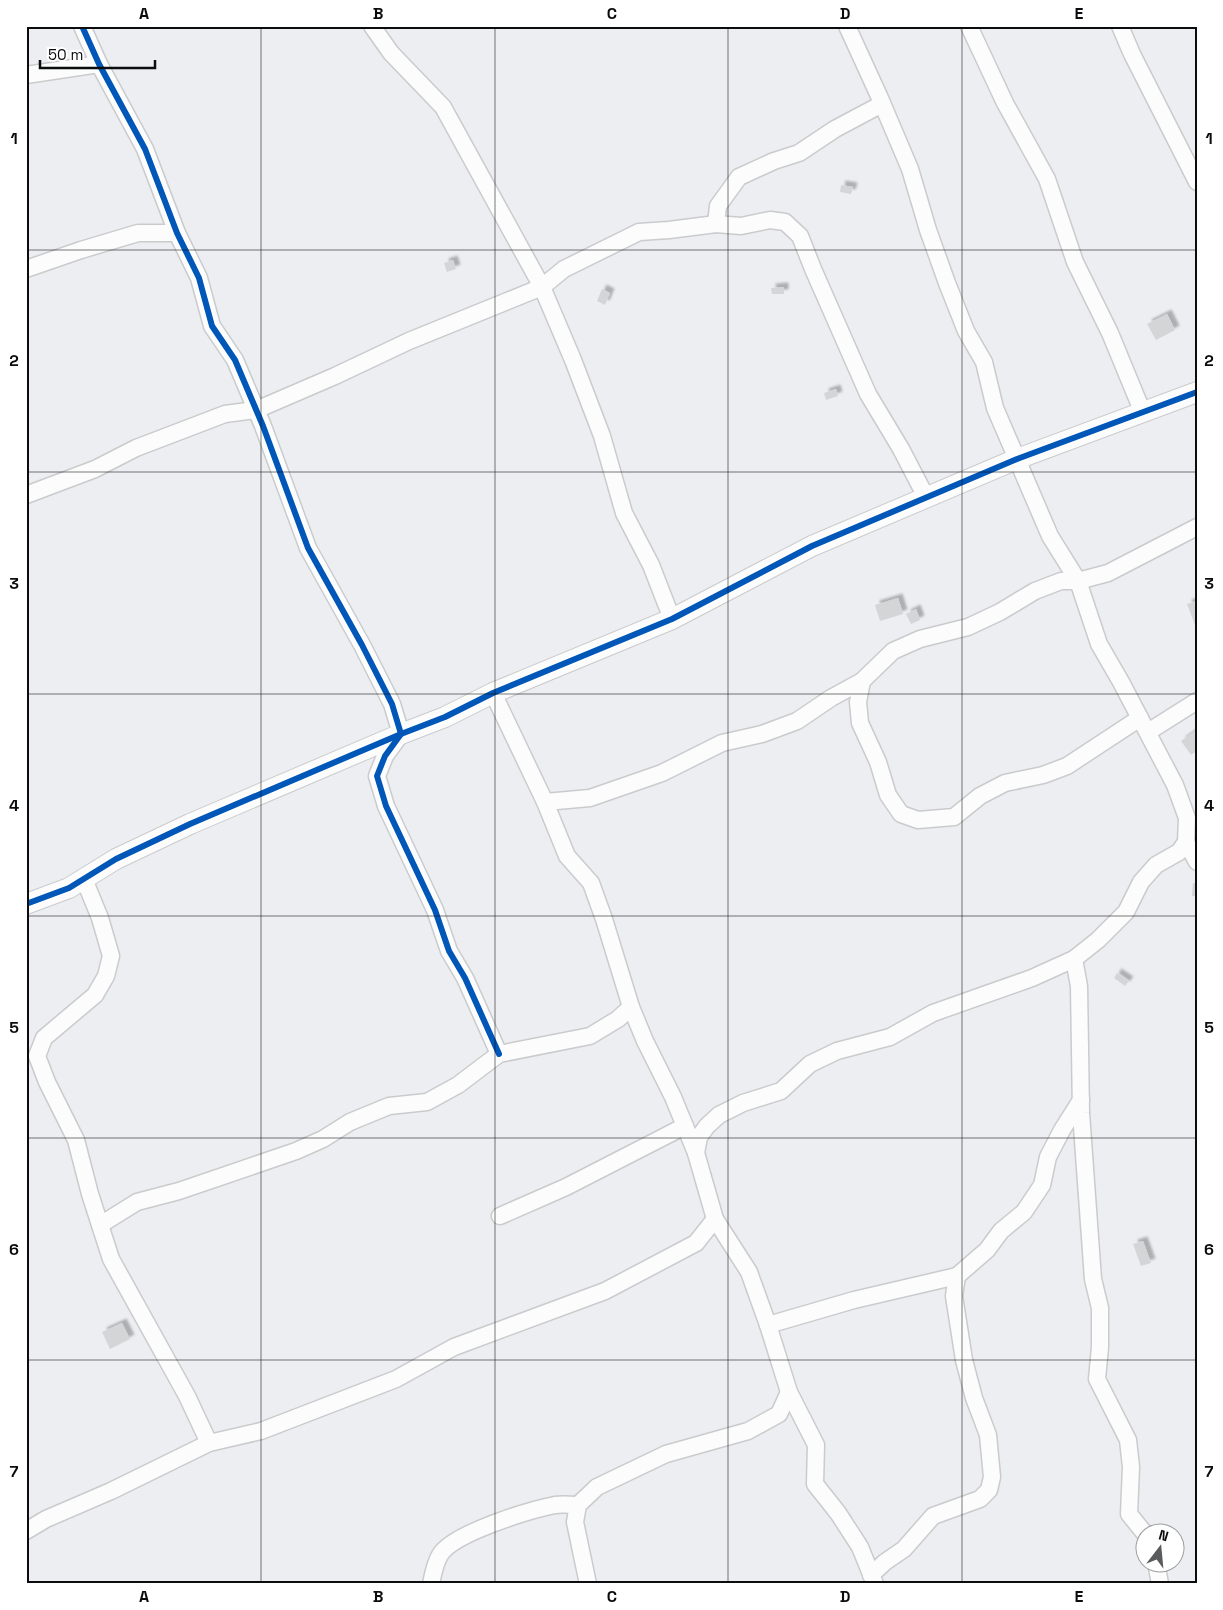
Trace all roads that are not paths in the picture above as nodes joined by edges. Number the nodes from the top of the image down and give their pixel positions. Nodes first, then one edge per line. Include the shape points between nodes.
1 (82, 26) edge
2 (372, 26) edge
3 (847, 26) edge
4 (969, 26) edge
5 (1120, 26) edge
6 (99, 64) junction
7 (26, 75) edge
8 (882, 104) junction
9 (1197, 182) edge
10 (716, 224) junction
11 (177, 233) junction
12 (26, 270) edge
13 (542, 287) junction
14 (1194, 399) edge
15 (256, 410) junction
16 (1143, 412) junction
17 (1017, 458) junction
18 (26, 495) edge
19 (926, 497) junction
20 (1197, 527) edge
21 (1078, 581) junction
22 (672, 619) junction
23 (862, 681) junction
24 (493, 692) junction
25 (1197, 701) edge
26 (1144, 725) junction
27 (401, 734) junction
28 (545, 802) junction
29 (1186, 842) junction
30 (1197, 862) edge
31 (84, 879) junction
32 (26, 904) edge
33 (1074, 959) junction
34 (631, 1007) junction
35 (34, 1048) edge
36 (499, 1054) junction
37 (1081, 1100) junction
38 (685, 1126) junction
39 (696, 1152) junction
40 (500, 1216) dead end
41 (715, 1219) junction
42 (100, 1225) junction
43 (957, 1276) junction
44 (768, 1326) junction
45 (789, 1392) junction
46 (209, 1443) junction
47 (578, 1504) junction
48 (1136, 1523) edge
49 (26, 1531) edge
50 (873, 1579) edge
51 (431, 1584) edge
52 (588, 1584) edge

1 - 6 street
2 - 13 street via 391,54 443,108
3 - 8 street
4 - 16 street via 1005,103 1047,179 1075,262 1110,333
5 - 9 street
6 - 7 street
6 - 11 street via 145,149
8 - 10 street via 799,153 740,177 718,206
8 - 17 street via 910,169 928,230 966,331 984,362 995,408
10 - 13 street via 639,232 564,269
10 - 19 street via 741,226 770,220 786,222 800,236 868,394
11 - 12 street via 138,233
11 - 15 street via 199,278 212,326 235,360
13 - 15 street via 409,340
13 - 22 street via 602,436 624,513 651,565
14 - 16 street
15 - 18 street via 225,414
15 - 27 street via 308,548 392,704
16 - 17 street
17 - 19 street
17 - 21 street via 1050,536
19 - 22 street via 812,546
20 - 21 street via 1108,573
21 - 23 street via 1060,581 968,627 920,639 893,651
21 - 26 street via 1099,644
22 - 24 street
23 - 26 street via 858,702 860,723 878,762 888,795 901,814 918,820 954,817 980,796 1005,783 1067,766
23 - 28 street via 797,721 722,744 662,773 590,798
24 - 27 street via 445,717
24 - 28 street
25 - 26 street
26 - 29 street via 1175,784 1187,818
27 - 31 street via 190,824 116,859
27 - 36 street via 376,776 386,806 435,910 449,951 466,978
28 - 34 street via 567,856 591,883
29 - 30 street
29 - 33 street via 1179,852 1156,865 1141,882 1126,912
31 - 32 street
31 - 35 street via 111,956 106,976 95,995
33 - 37 street via 1079,986
33 - 39 street via 1032,978 933,1013 890,1037 837,1051 810,1064 781,1091 743,1103 719,1115 699,1137
34 - 36 street via 590,1036
34 - 38 street
35 - 42 street via 76,1140
36 - 42 street via 458,1085 427,1102 388,1106 296,1151 137,1202
37 - 43 street via 1048,1157 1042,1185 1024,1212
37 - 48 street via 1093,1279 1100,1308 1097,1379 1128,1440 1131,1468 1129,1514
38 - 39 street
38 - 40 street via 566,1187
39 - 41 street
41 - 44 street via 749,1272
41 - 46 street via 696,1243 606,1291 454,1347 396,1379 261,1431
42 - 46 street via 111,1259 187,1396
43 - 44 street via 854,1300
43 - 50 street via 954,1296 964,1360 988,1435 992,1477 989,1490 980,1499 932,1516 904,1549 885,1562
44 - 45 street
45 - 47 street via 779,1414 748,1431 666,1454 598,1487
45 - 50 street via 816,1445 815,1484 860,1547
46 - 49 street
47 - 51 street via 557,1505 516,1516 460,1538 441,1553
47 - 52 street via 575,1522

